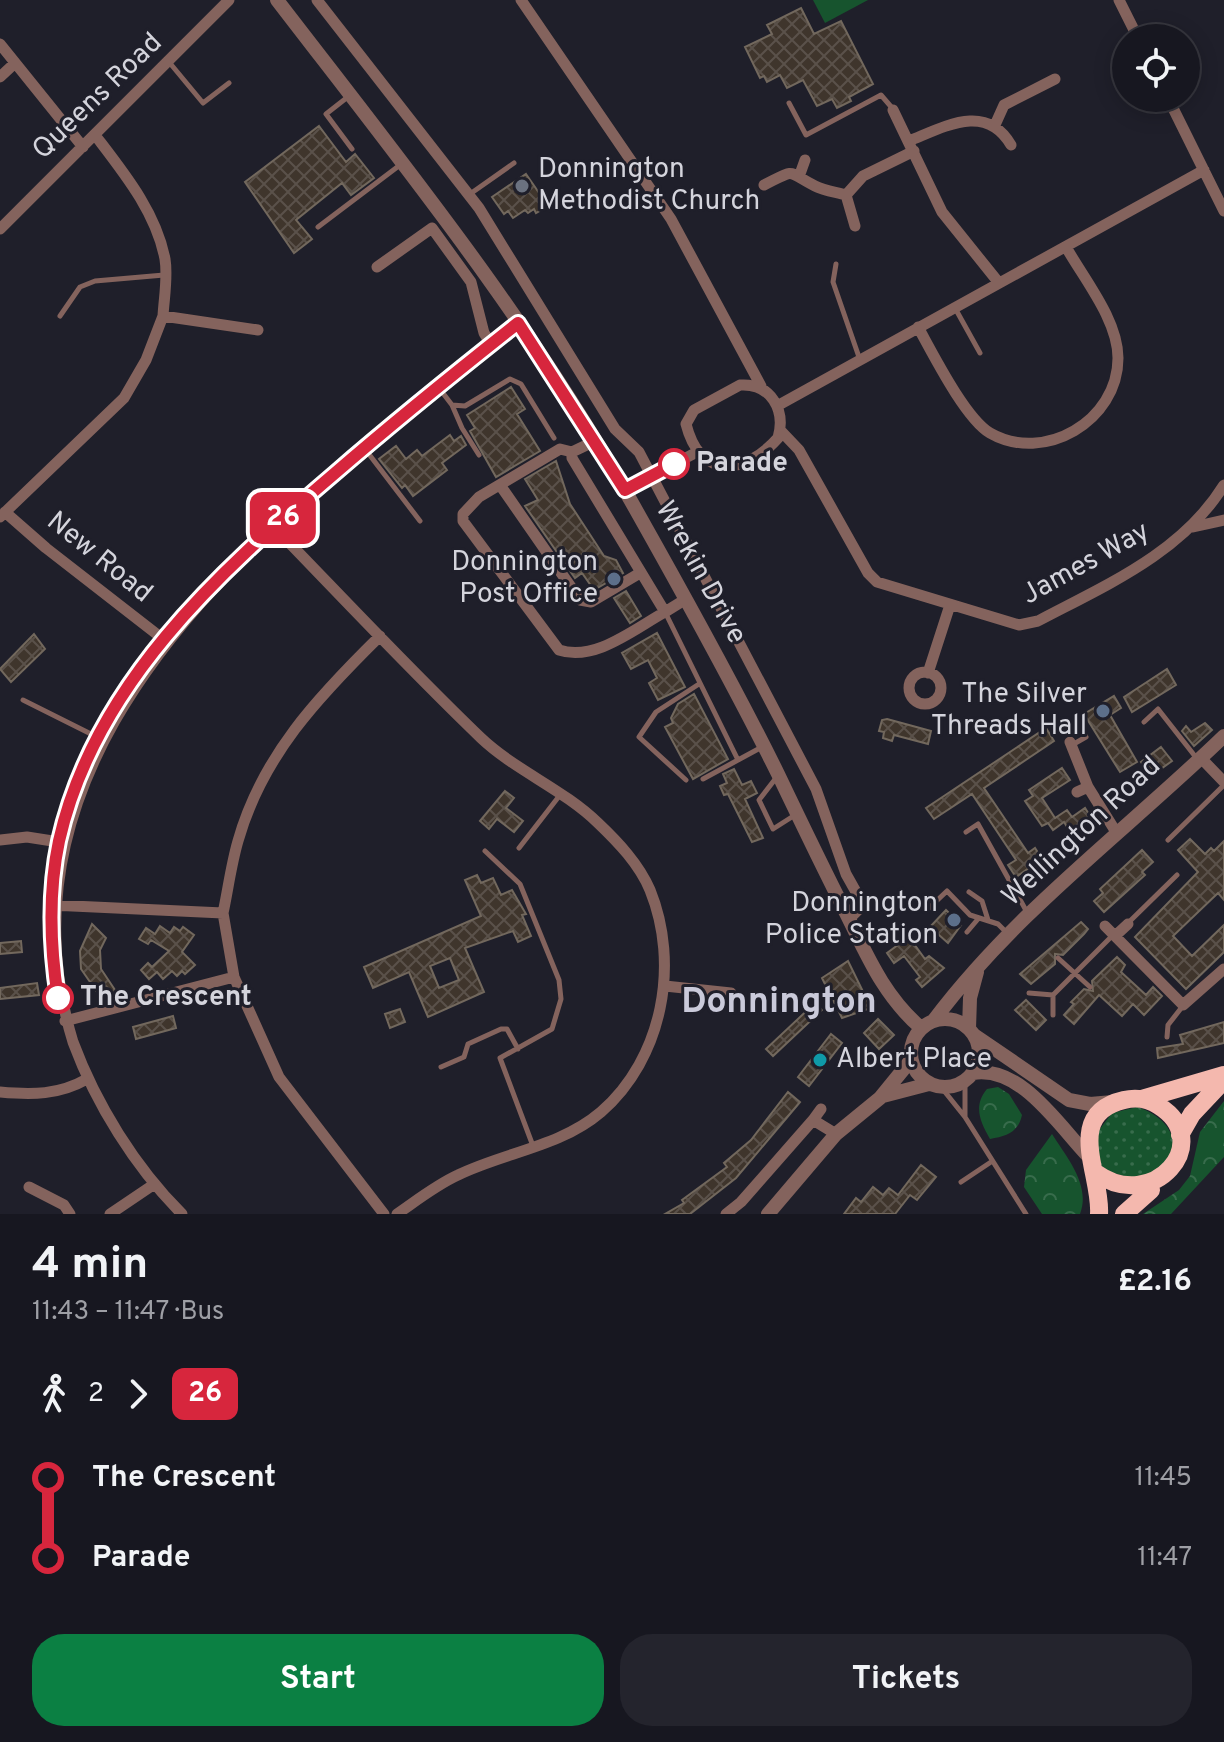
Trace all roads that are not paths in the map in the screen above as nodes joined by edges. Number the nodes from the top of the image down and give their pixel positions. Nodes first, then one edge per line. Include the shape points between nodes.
1 (229, 0) edge
2 (277, 0) edge
3 (317, 0) edge
4 (521, 0) edge
5 (1119, 0) edge
6 (1131, 24) edge
7 (0, 44) edge
8 (169, 62) junction
9 (15, 63) junction
10 (0, 77) edge
11 (1055, 79) dead end
12 (229, 83) dead end
13 (350, 95) junction
14 (789, 103) dead end
15 (893, 110) joint
16 (1175, 112) edge
17 (995, 125) junction
18 (95, 135) junction
19 (1011, 145) dead end
20 (911, 146) junction
21 (83, 147) junction
22 (352, 149) dead end
23 (805, 160) dead end
24 (404, 162) junction
25 (514, 163) dead end
26 (1204, 170) junction
27 (800, 174) junction
28 (764, 185) dead end
29 (469, 195) junction
30 (846, 195) junction
31 (1222, 203) edge
32 (855, 226) dead end
33 (318, 227) dead end
34 (0, 229) edge
35 (1066, 247) junction
36 (836, 264) dead end
37 (377, 267) dead end
38 (165, 275) junction
39 (999, 283) junction
40 (954, 307) junction
41 (60, 316) dead end
42 (163, 316) junction
43 (518, 323) junction
44 (918, 327) junction
45 (258, 330) dead end
46 (491, 344) junction
47 (980, 353) dead end
48 (861, 361) junction
49 (761, 386) junction
50 (438, 388) junction
51 (452, 405) junction
52 (777, 406) junction
53 (780, 430) junction
54 (554, 438) dead end
55 (595, 441) junction
56 (365, 448) junction
57 (572, 452) junction
58 (697, 452) junction
59 (479, 455) dead end
60 (651, 476) junction
61 (500, 485) junction
62 (1224, 485) edge
63 (625, 490) junction
64 (3, 514) edge
65 (1224, 520) edge
66 (420, 521) dead end
67 (273, 526) junction
68 (1193, 527) junction
69 (640, 573) junction
70 (686, 599) junction
71 (950, 605) junction
72 (665, 612) junction
73 (380, 636) junction
74 (163, 639) junction
75 (928, 673) dead end
76 (699, 684) junction
77 (23, 700) dead end
78 (1076, 719) dead end
79 (1144, 722) dead end
80 (1224, 736) edge
81 (97, 737) junction
82 (1071, 744) joint
83 (763, 746) junction
84 (738, 760) junction
85 (1200, 760) junction
86 (778, 775) junction
87 (703, 779) dead end
88 (686, 780) dead end
89 (1224, 783) edge
90 (560, 795) junction
91 (796, 814) junction
92 (966, 832) dead end
93 (1116, 832) junction
94 (0, 840) edge
95 (1168, 840) dead end
96 (59, 842) junction
97 (519, 848) dead end
98 (485, 851) dead end
99 (1177, 875) dead end
100 (969, 892) dead end
101 (51, 905) junction
102 (928, 909) dead end
103 (223, 913) junction
104 (1029, 915) junction
105 (849, 919) junction
106 (978, 919) junction
107 (988, 920) junction
108 (1128, 924) joint
109 (967, 932) dead end
110 (1111, 932) junction
111 (1009, 935) junction
112 (1058, 958) dead end
113 (978, 968) junction
114 (1224, 969) edge
115 (1075, 973) junction
116 (234, 977) junction
117 (665, 986) junction
118 (1090, 987) dead end
119 (731, 993) dead end
120 (1029, 993) dead end
121 (1053, 995) junction
122 (1183, 1005) junction
123 (1053, 1015) dead end
124 (65, 1021) junction
125 (928, 1024) junction
126 (972, 1032) junction
127 (1167, 1037) dead end
128 (518, 1049) junction
129 (911, 1060) junction
130 (441, 1067) dead end
131 (969, 1076) junction
132 (1224, 1077) edge
133 (87, 1079) junction
134 (935, 1085) junction
135 (0, 1092) edge
136 (880, 1098) junction
137 (1142, 1099) junction
138 (1116, 1102) junction
139 (821, 1109) dead end
140 (965, 1117) junction
141 (813, 1120) junction
142 (836, 1134) junction
143 (1180, 1135) junction
144 (533, 1147) junction
145 (991, 1162) junction
146 (1093, 1165) junction
147 (961, 1182) dead end
148 (153, 1185) junction
149 (29, 1187) dead end
150 (1153, 1188) junction
151 (70, 1214) edge
152 (110, 1214) edge
153 (182, 1214) edge
154 (384, 1214) edge
155 (397, 1214) edge
156 (726, 1214) edge
157 (768, 1214) edge
158 (1026, 1214) edge
159 (1099, 1214) edge
160 (1124, 1214) edge

1 - 8 street, Queens Road
2 - 13 street, Wrekin Drive
3 - 29 street
4 - 49 street via 671,219
5 - 6 street
7 - 9 street
8 - 12 lane via 203,103
8 - 18 street, Queens Road
9 - 10 street
9 - 21 street
11 - 17 street via 1004,105
13 - 22 lane via 326,114
13 - 24 street, Wrekin Drive
14 - 15 lane via 806,135 881,95
15 - 20 street
16 - 26 street
17 - 19 street
17 - 20 street via 962,119
18 - 21 street, Queens Road
18 - 38 street via 147,209 159,235
20 - 30 street via 863,176
20 - 39 street via 942,212
21 - 34 street, Queens Road
23 - 27 street
24 - 33 lane
24 - 43 street, Wrekin Drive
25 - 29 lane
26 - 31 street
26 - 35 street
27 - 28 street via 788,173
27 - 30 street via 822,189
29 - 60 street via 615,429 639,452
30 - 32 street
35 - 39 street
35 - 44 street via 1107,318 1118,355 1116,381 1100,410 1070,435 1020,446 987,431 954,390
36 - 48 lane via 833,282
37 - 46 street via 432,228 471,282
38 - 41 lane via 95,281 80,287
38 - 42 street
39 - 40 street
40 - 44 street
40 - 47 lane
42 - 45 street
42 - 64 street via 124,398
43 - 46 street
43 - 55 street, Wrekin Drive
44 - 48 street
46 - 50 street
48 - 52 street
49 - 52 street
49 - 58 street via 740,385 694,410 686,424
50 - 51 lane
50 - 56 street
51 - 54 lane via 465,406 510,379 521,384
51 - 59 lane
52 - 53 street
53 - 58 street via 766,451 741,463 714,466
53 - 71 street, James Way via 799,450 868,573 877,582
55 - 57 street
55 - 63 street, Wrekin Drive
56 - 66 lane
56 - 67 street
57 - 61 street via 560,449
57 - 69 street
58 - 60 street
60 - 63 street
60 - 105 street, Wrekin Drive via 816,789 860,899
61 - 69 street via 580,600 591,602
61 - 72 street via 468,507 463,521 559,650 589,653
62 - 68 street, James Way
63 - 70 street, Wrekin Drive
64 - 74 street, New Road
65 - 68 street, James Way
67 - 73 street
67 - 74 street
68 - 71 street, James Way via 1157,555 1029,625
69 - 72 street
70 - 72 street
70 - 83 street, Wrekin Drive
71 - 75 street
72 - 76 lane
73 - 90 street via 483,740
73 - 103 street via 315,700 275,753 238,840
74 - 81 street
76 - 84 lane
76 - 88 lane via 656,712 639,737
77 - 81 lane
78 - 82 lane via 1086,737
79 - 85 lane via 1158,709
80 - 85 street, Wellington Road
81 - 96 street
82 - 93 street via 1082,790
83 - 84 lane
83 - 86 street, Wrekin Drive
84 - 87 lane
85 - 89 street
85 - 93 street, Wellington Road
86 - 91 street, Wrekin Drive
86 - 91 lane via 759,800 773,829
89 - 95 lane
90 - 97 lane
90 - 117 street via 587,813 627,853 649,887 660,922
91 - 105 street, Wrekin Drive
92 - 104 lane via 978,824
93 - 104 street, Wellington Road
94 - 96 street
96 - 101 street
98 - 128 lane via 520,884 559,980 561,999 552,1029
99 - 108 lane
100 - 107 lane via 982,901
101 - 103 street
101 - 124 street via 52,960
102 - 106 lane via 947,891
103 - 116 street
104 - 111 street, Wellington Road
105 - 125 street, Wrekin Drive via 874,972 899,1008
106 - 107 lane
106 - 109 lane
107 - 111 lane
108 - 110 street
110 - 115 lane
110 - 122 street
111 - 113 street, Wellington Road
112 - 115 lane
113 - 125 street, Wellington Road
113 - 126 street via 970,998
114 - 122 street
115 - 118 lane
115 - 121 lane
116 - 124 street
116 - 154 street via 279,1077
117 - 119 street
117 - 144 street via 652,1035 623,1088 601,1112 570,1133
120 - 121 lane
121 - 123 lane
122 - 127 lane via 1168,1025
124 - 133 street
125 - 126 street via 949,1018
125 - 129 street via 911,1043
126 - 131 street via 979,1058
126 - 138 street via 1069,1100
128 - 130 lane via 507,1029 501,1029 468,1044 464,1057
128 - 144 lane via 500,1058
129 - 134 street via 917,1074
129 - 136 street
131 - 134 street
131 - 140 lane
131 - 146 street via 996,1072 1021,1087
132 - 137 highway
132 - 143 highway
133 - 135 street via 53,1093
133 - 148 street
134 - 136 street
134 - 140 lane
136 - 142 street
137 - 138 highway
137 - 143 highway via 1167,1111
138 - 146 highway via 1104,1109 1090,1131
139 - 141 street
140 - 145 lane
141 - 142 street
141 - 156 street
142 - 157 street
143 - 150 highway via 1177,1166
144 - 155 street via 458,1174
145 - 147 lane
145 - 158 lane
146 - 150 highway via 1108,1184 1122,1190
146 - 159 highway
148 - 152 street
148 - 153 street
149 - 151 street via 64,1205
150 - 160 highway

